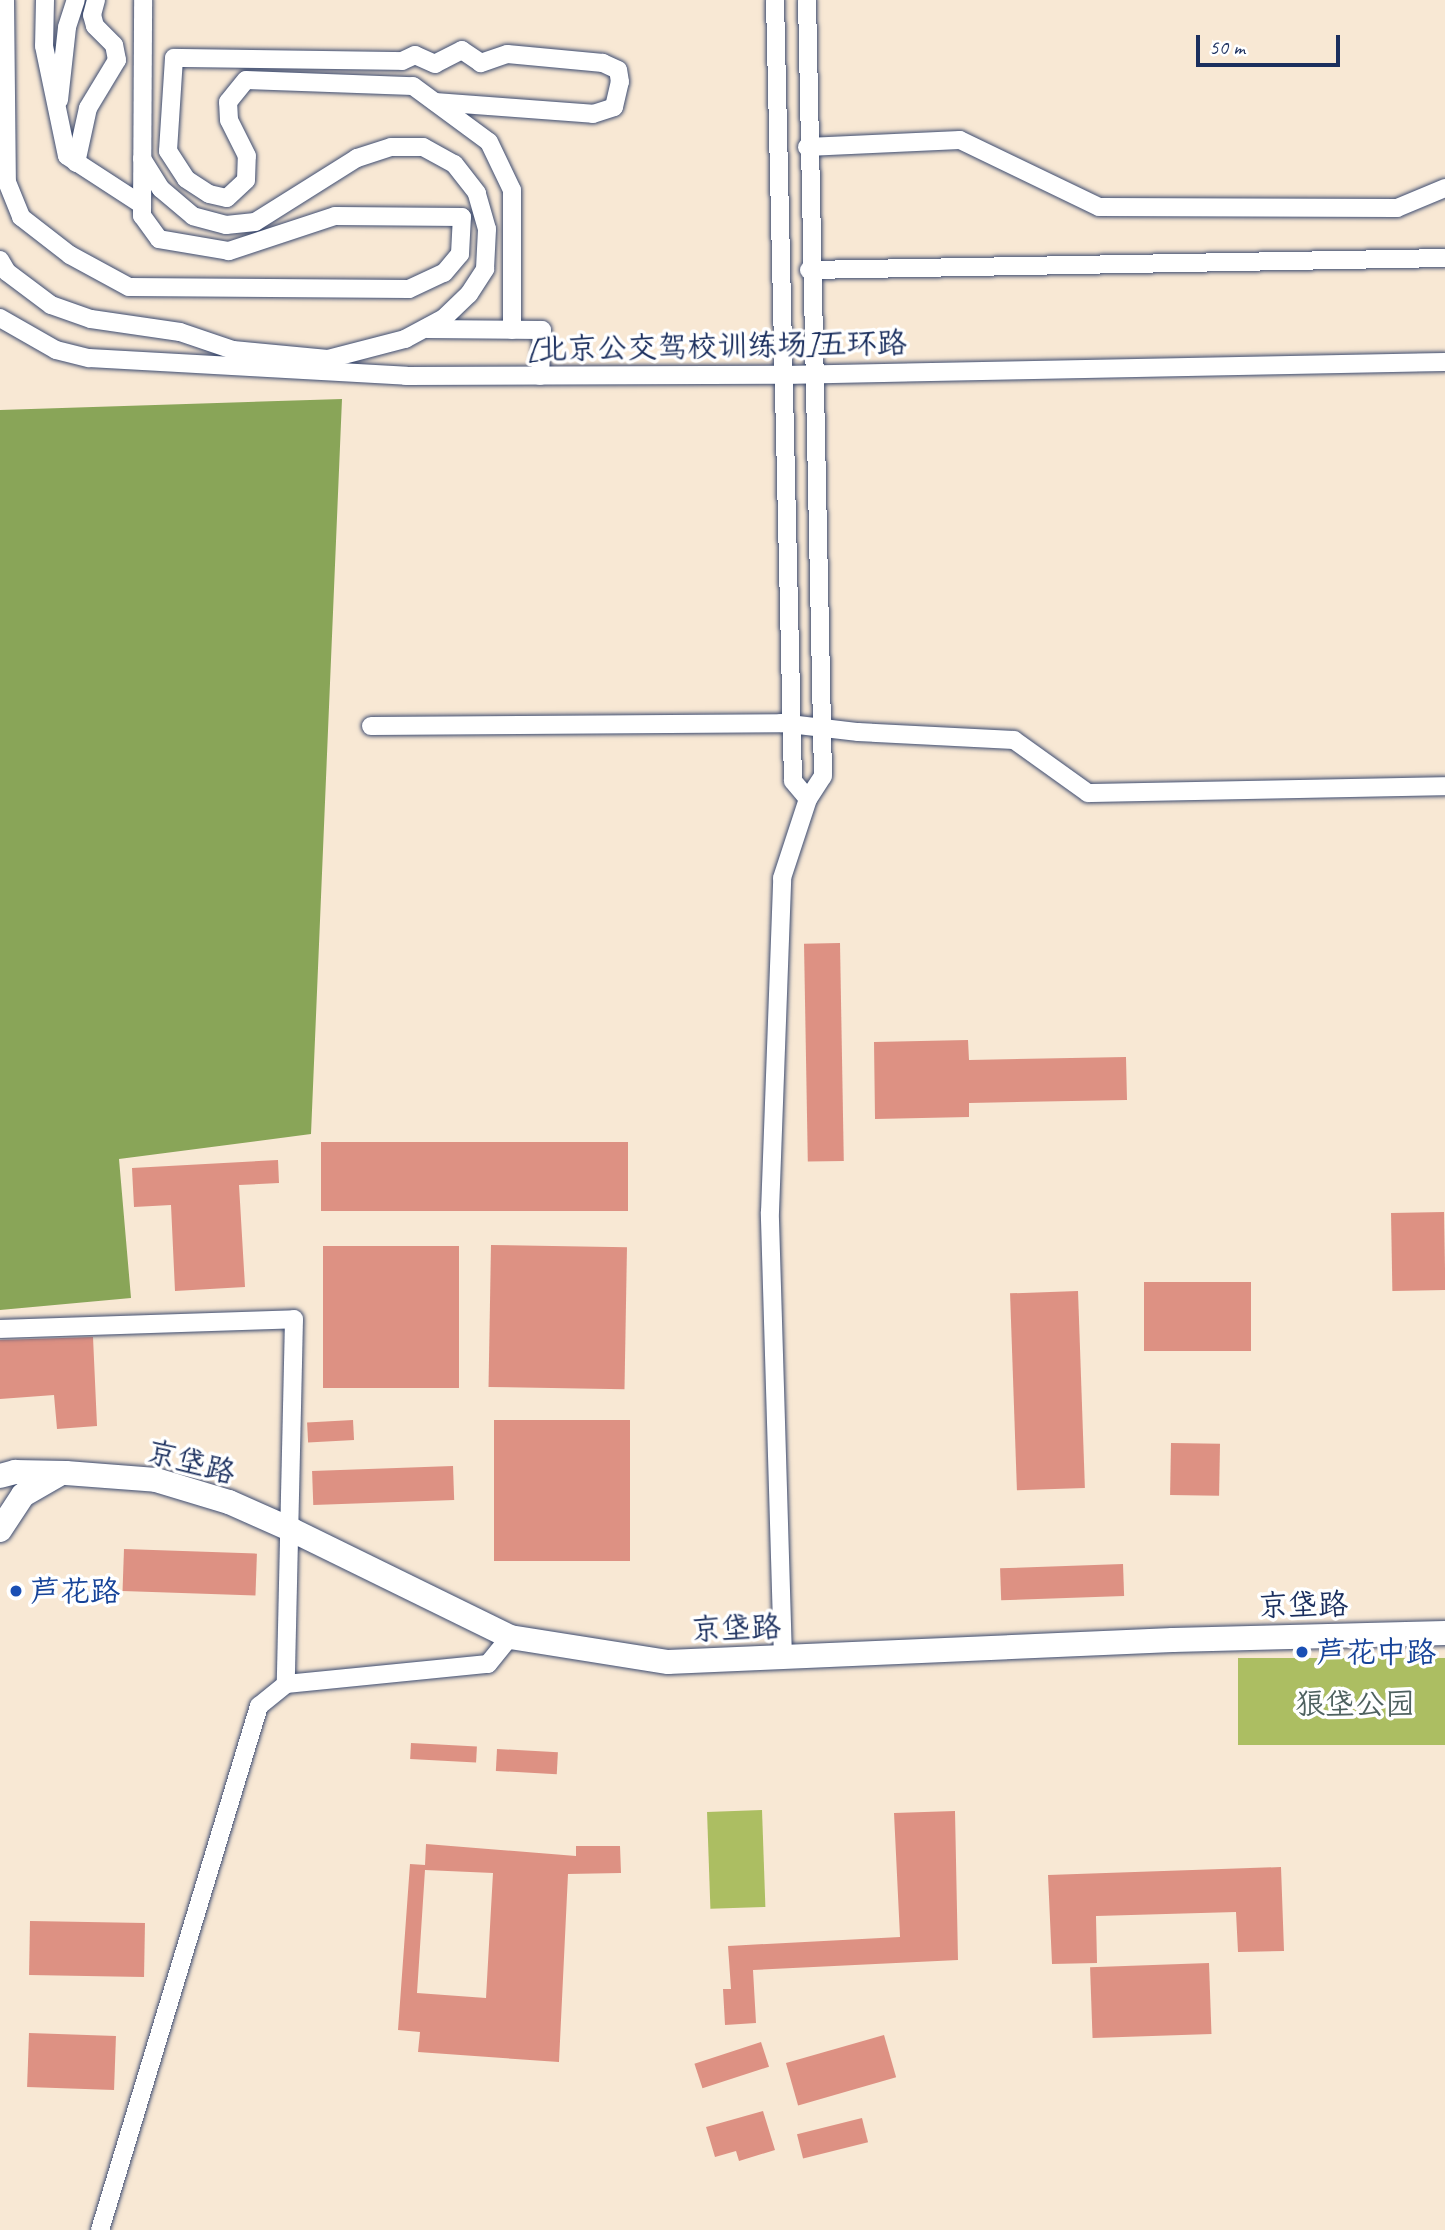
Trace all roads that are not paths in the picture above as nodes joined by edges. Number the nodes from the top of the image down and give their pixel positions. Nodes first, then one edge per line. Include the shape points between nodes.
1 (5, 0) edge
2 (45, 0) edge
3 (67, 0) edge
4 (76, 0) edge
5 (96, 0) edge
6 (143, 0) edge
7 (775, 0) edge
8 (807, 0) edge
9 (66, 27) junction
10 (435, 102) junction
11 (57, 121) junction
12 (807, 147) junction
13 (142, 159) junction
14 (76, 163) junction
15 (1445, 188) edge
16 (141, 204) junction
17 (1445, 258) edge
18 (0, 260) edge
19 (809, 270) junction
20 (0, 318) edge
21 (424, 329) junction
22 (512, 330) junction
23 (1445, 362) edge
24 (812, 374) junction
25 (784, 375) junction
26 (540, 376) junction
27 (792, 724) junction
28 (371, 726) dead end
29 (822, 728) junction
30 (1445, 786) edge
31 (808, 799) junction
32 (0, 1329) edge
33 (66, 1472) junction
34 (0, 1476) edge
35 (0, 1530) edge
36 (292, 1530) junction
37 (1445, 1633) edge
38 (510, 1637) junction
39 (783, 1658) junction
40 (286, 1684) junction
41 (100, 2230) edge

1 - 16 street via 7,182 21,217 69,255 129,287 410,289 444,273 460,254 462,217 335,216 229,251 159,239 142,216
2 - 11 street via 44,46
3 - 9 street
4 - 9 street
5 - 14 street via 92,15 114,46 117,61 88,108
6 - 13 street
7 - 25 street
8 - 12 street
9 - 11 street
10 - 10 street via 412,86 379,82 246,80 228,102 229,120 247,156 246,180 227,198 209,194 186,179 168,151 174,58 402,61 415,55 435,64 461,50 481,63 507,54 603,63 618,70 620,82 614,107 593,114
10 - 22 street via 489,142 512,190
11 - 14 street via 67,156
12 - 15 street via 960,140 1098,206 1397,208
12 - 19 street
13 - 16 street
13 - 21 street via 161,189 193,216 226,225 255,222 357,158 391,147 423,146 454,164 477,193 487,229 485,269 453,310
14 - 16 street
17 - 19 street
18 - 21 street via 7,272 51,305 91,319 180,332 233,350 328,359 405,340
19 - 24 street
20 - 26 street, [北京公交驾校训练场]五环路 via 56,350 89,358 406,376
21 - 22 street
22 - 26 street via 542,330
23 - 24 street, [北京公交驾校训练场]五环路
24 - 25 street, [北京公交驾校训练场]五环路
24 - 29 street
25 - 26 street, [北京公交驾校训练场]五环路
25 - 27 street
27 - 28 street
27 - 29 street
27 - 31 street via 793,781
29 - 30 street via 1014,740 1088,793
29 - 31 street via 823,776
31 - 39 street via 782,878 772,1148
32 - 36 street via 294,1319
33 - 34 street
33 - 35 street via 23,1494
33 - 36 street, 京垡路 via 156,1480 229,1503
36 - 38 street, 京垡路
36 - 40 street
37 - 39 street, 京垡路
38 - 39 street, 京垡路 via 668,1662
38 - 40 street via 488,1664
40 - 41 street via 259,1706

